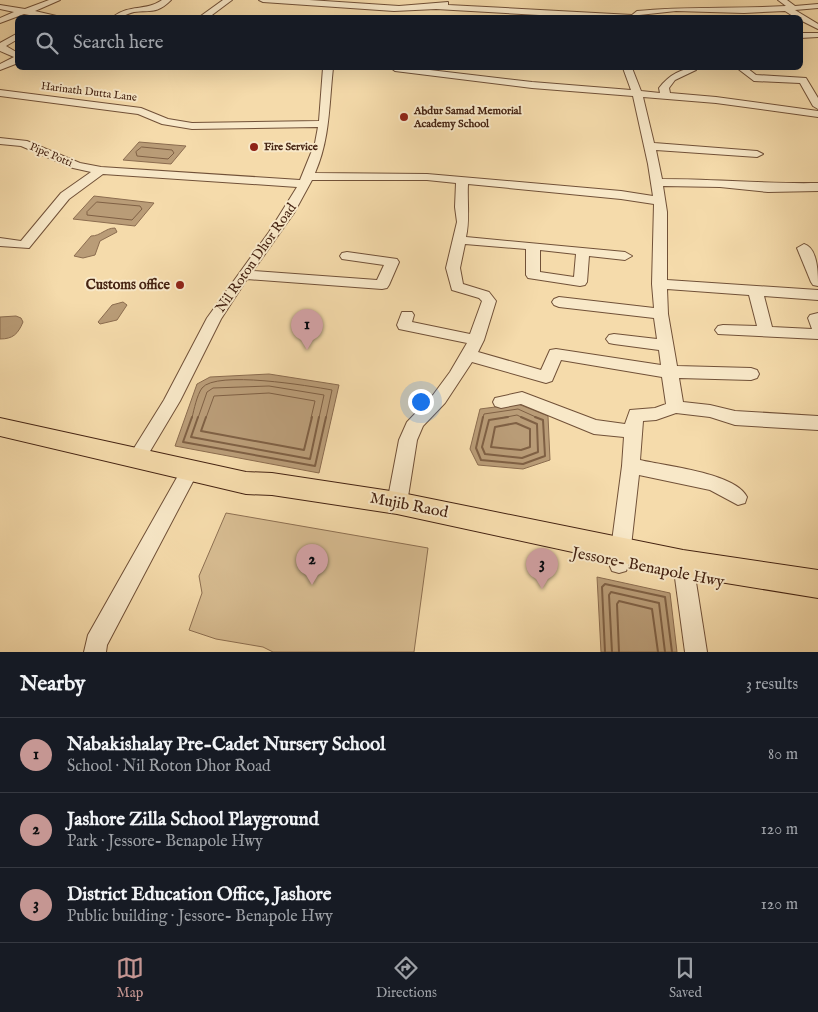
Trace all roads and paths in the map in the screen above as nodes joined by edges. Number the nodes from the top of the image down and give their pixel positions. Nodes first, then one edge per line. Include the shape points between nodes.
1 (56, 0) edge
2 (167, 0) edge
3 (228, 0) edge
4 (263, 0) edge
5 (453, 0) edge
6 (782, 0) edge
7 (305, 2) edge
8 (818, 6) edge
9 (0, 7) edge
10 (436, 7) junction
11 (790, 8) junction
12 (402, 9) junction
13 (25, 11) junction
14 (502, 14) edge
15 (46, 15) edge
16 (121, 15) edge
17 (206, 15) edge
18 (379, 15) edge
19 (538, 15) edge
20 (635, 15) edge
21 (800, 15) edge
22 (803, 17) edge
23 (0, 21) edge
24 (818, 27) edge
25 (818, 35) edge
26 (803, 36) edge
27 (15, 38) edge
28 (15, 56) edge
29 (15, 59) edge
30 (0, 67) edge
31 (328, 70) edge
32 (433, 70) edge
33 (629, 70) edge
34 (690, 70) edge
35 (744, 70) edge
36 (452, 71) edge
37 (0, 93) edge
38 (637, 93) junction
39 (665, 96) junction
40 (818, 108) edge
41 (794, 110) junction
42 (818, 114) edge
43 (322, 124) junction
44 (0, 141) edge
45 (650, 146) junction
46 (757, 154) dead end
47 (101, 170) junction
48 (306, 180) junction
49 (462, 180) junction
50 (656, 182) junction
51 (818, 187) edge
52 (659, 201) junction
53 (459, 240) junction
54 (0, 242) edge
55 (533, 246) junction
56 (804, 248) dead end
57 (583, 251) junction
58 (347, 256) dead end
59 (625, 256) dead end
60 (246, 275) junction
61 (818, 282) edge
62 (659, 284) junction
63 (754, 290) junction
64 (818, 295) edge
65 (559, 302) dead end
66 (661, 314) junction
67 (407, 315) dead end
68 (818, 318) edge
69 (818, 326) edge
70 (723, 330) dead end
71 (766, 332) junction
72 (818, 334) edge
73 (476, 340) junction
74 (614, 340) dead end
75 (662, 345) dead end
76 (468, 355) junction
77 (670, 372) junction
78 (751, 374) dead end
79 (501, 402) dead end
80 (675, 407) junction
81 (818, 423) edge
82 (0, 427) edge
83 (632, 431) junction
84 (137, 458) junction
85 (631, 466) junction
86 (190, 470) junction
87 (246, 483) junction
88 (738, 497) dead end
89 (397, 503) junction
90 (449, 521) junction
91 (619, 557) junction
92 (684, 570) junction
93 (818, 584) edge
94 (818, 596) edge
95 (95, 652) edge
96 (696, 652) edge

1 - 13 street
2 - 16 street via 155,9 131,10
3 - 17 street
4 - 7 street
5 - 10 street
6 - 11 street
7 - 12 street
8 - 11 street
9 - 13 street
10 - 12 street
10 - 14 street
11 - 20 street via 744,11 676,9 637,12
11 - 21 street
12 - 18 street
13 - 15 street
13 - 23 street
14 - 19 street
22 - 24 street
25 - 26 street
27 - 28 street via 2,45 2,49
29 - 30 street
31 - 43 street
32 - 36 street
33 - 38 street
34 - 39 street via 672,78 664,88
35 - 40 street via 754,78 803,80
36 - 38 street
37 - 43 street, Harinath Dutta Lane via 141,111 179,125
38 - 39 street
38 - 45 street
39 - 41 street
40 - 41 street
41 - 42 street
43 - 48 street via 320,142
44 - 47 street, Pipe Potti via 23,143 77,166
45 - 46 street
45 - 50 street
47 - 48 street, Nil Roton Dhor Road
47 - 54 street via 65,196 24,245
48 - 49 street via 427,177
48 - 60 street, Nil Roton Dhor Road via 292,210
49 - 52 street
49 - 53 street via 463,222
50 - 51 street via 768,188
50 - 52 street
52 - 62 street
53 - 55 street
53 - 73 street via 453,268 457,287 484,295 489,301
55 - 57 street
55 - 57 street via 533,275 573,282 580,282
56 - 61 street
57 - 59 street
58 - 60 street via 392,262 382,285
60 - 84 street, Nil Roton Dhor Road via 215,316
62 - 63 street
62 - 66 street
63 - 64 street
63 - 71 street
65 - 66 street
66 - 77 street
67 - 73 street via 404,325
68 - 69 street via 815,318
70 - 71 street
71 - 72 street
73 - 76 street
74 - 75 street
76 - 77 street via 546,377 556,354
76 - 89 street via 439,400 416,422 408,440
77 - 78 street
77 - 80 street
79 - 83 street via 522,398 594,427
80 - 81 street via 735,418
80 - 83 street via 656,414 636,415
82 - 84 highway, Mujib Raod
83 - 85 street
84 - 86 highway, Mujib Raod
85 - 88 street via 714,483
85 - 91 street
86 - 87 highway, Mujib Raod
86 - 95 street via 96,643
87 - 89 highway, Mujib Raod
87 - 90 highway, Jessore- Benapole Hwy via 267,493
89 - 90 highway, Mujib Raod
90 - 91 highway, Jessore- Benapole Hwy
91 - 92 highway, Jessore- Benapole Hwy
92 - 93 highway
92 - 94 highway, Jessore- Benapole Hwy
92 - 96 street

